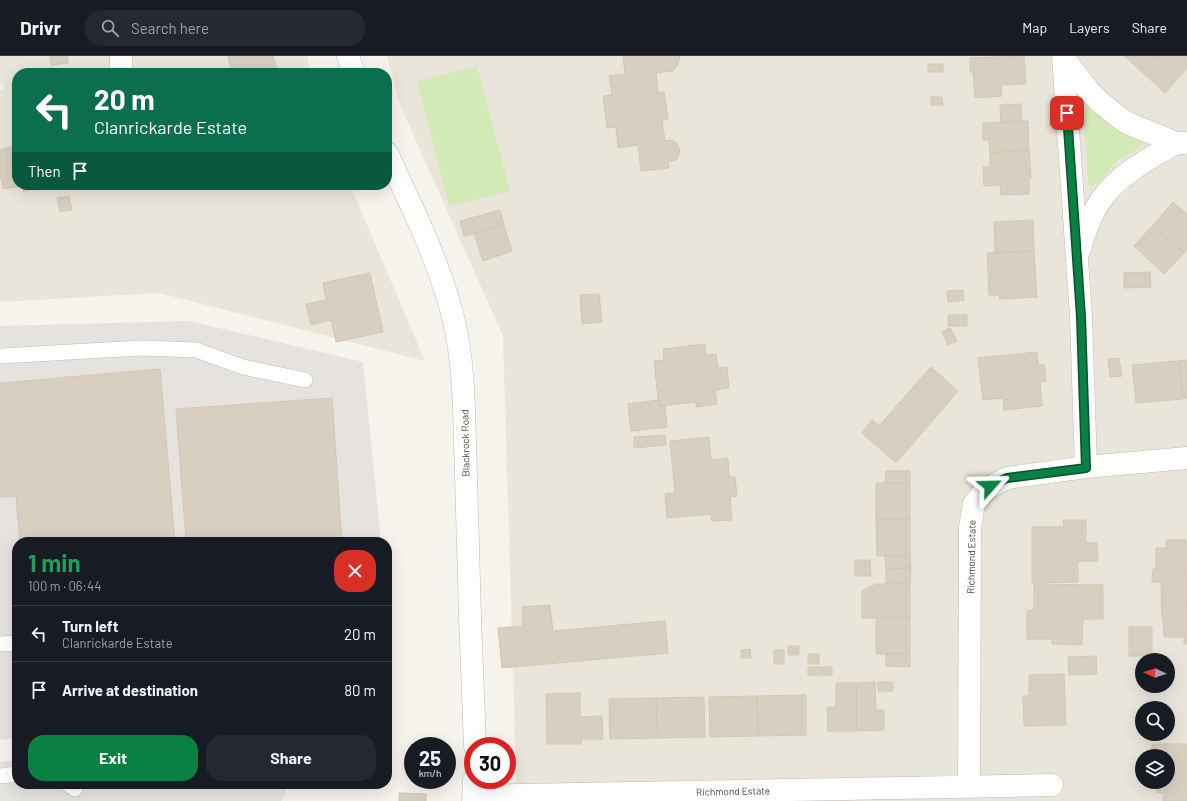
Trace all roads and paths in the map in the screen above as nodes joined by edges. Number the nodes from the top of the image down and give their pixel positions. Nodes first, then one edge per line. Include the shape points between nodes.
1 (121, 56) edge
2 (348, 56) edge
3 (1063, 56) edge
4 (122, 68) edge
5 (352, 68) edge
6 (1181, 143) edge
7 (392, 164) edge
8 (1077, 260) junction
9 (0, 356) edge
10 (305, 380) dead end
11 (1187, 458) edge
12 (1086, 468) junction
13 (12, 643) edge
14 (0, 644) edge
15 (475, 737) edge
16 (12, 775) edge
17 (0, 776) edge
18 (1052, 785) dead end
19 (969, 787) junction
20 (474, 792) edge

1 - 4 street
2 - 5 street
3 - 6 street via 1088,90 1115,115 1138,129
3 - 8 street
6 - 8 street via 1132,170 1103,196 1091,218
7 - 15 street, Blackrock Road via 439,273 456,328 464,379
8 - 12 street
9 - 10 lane via 141,348 196,350 244,367
11 - 12 street, Richmond Estate
12 - 19 street, Richmond Estate via 1007,478 986,488 974,504 970,527
13 - 14 lane
16 - 17 lane
18 - 19 street, Richmond Estate
19 - 20 street, Richmond Estate

